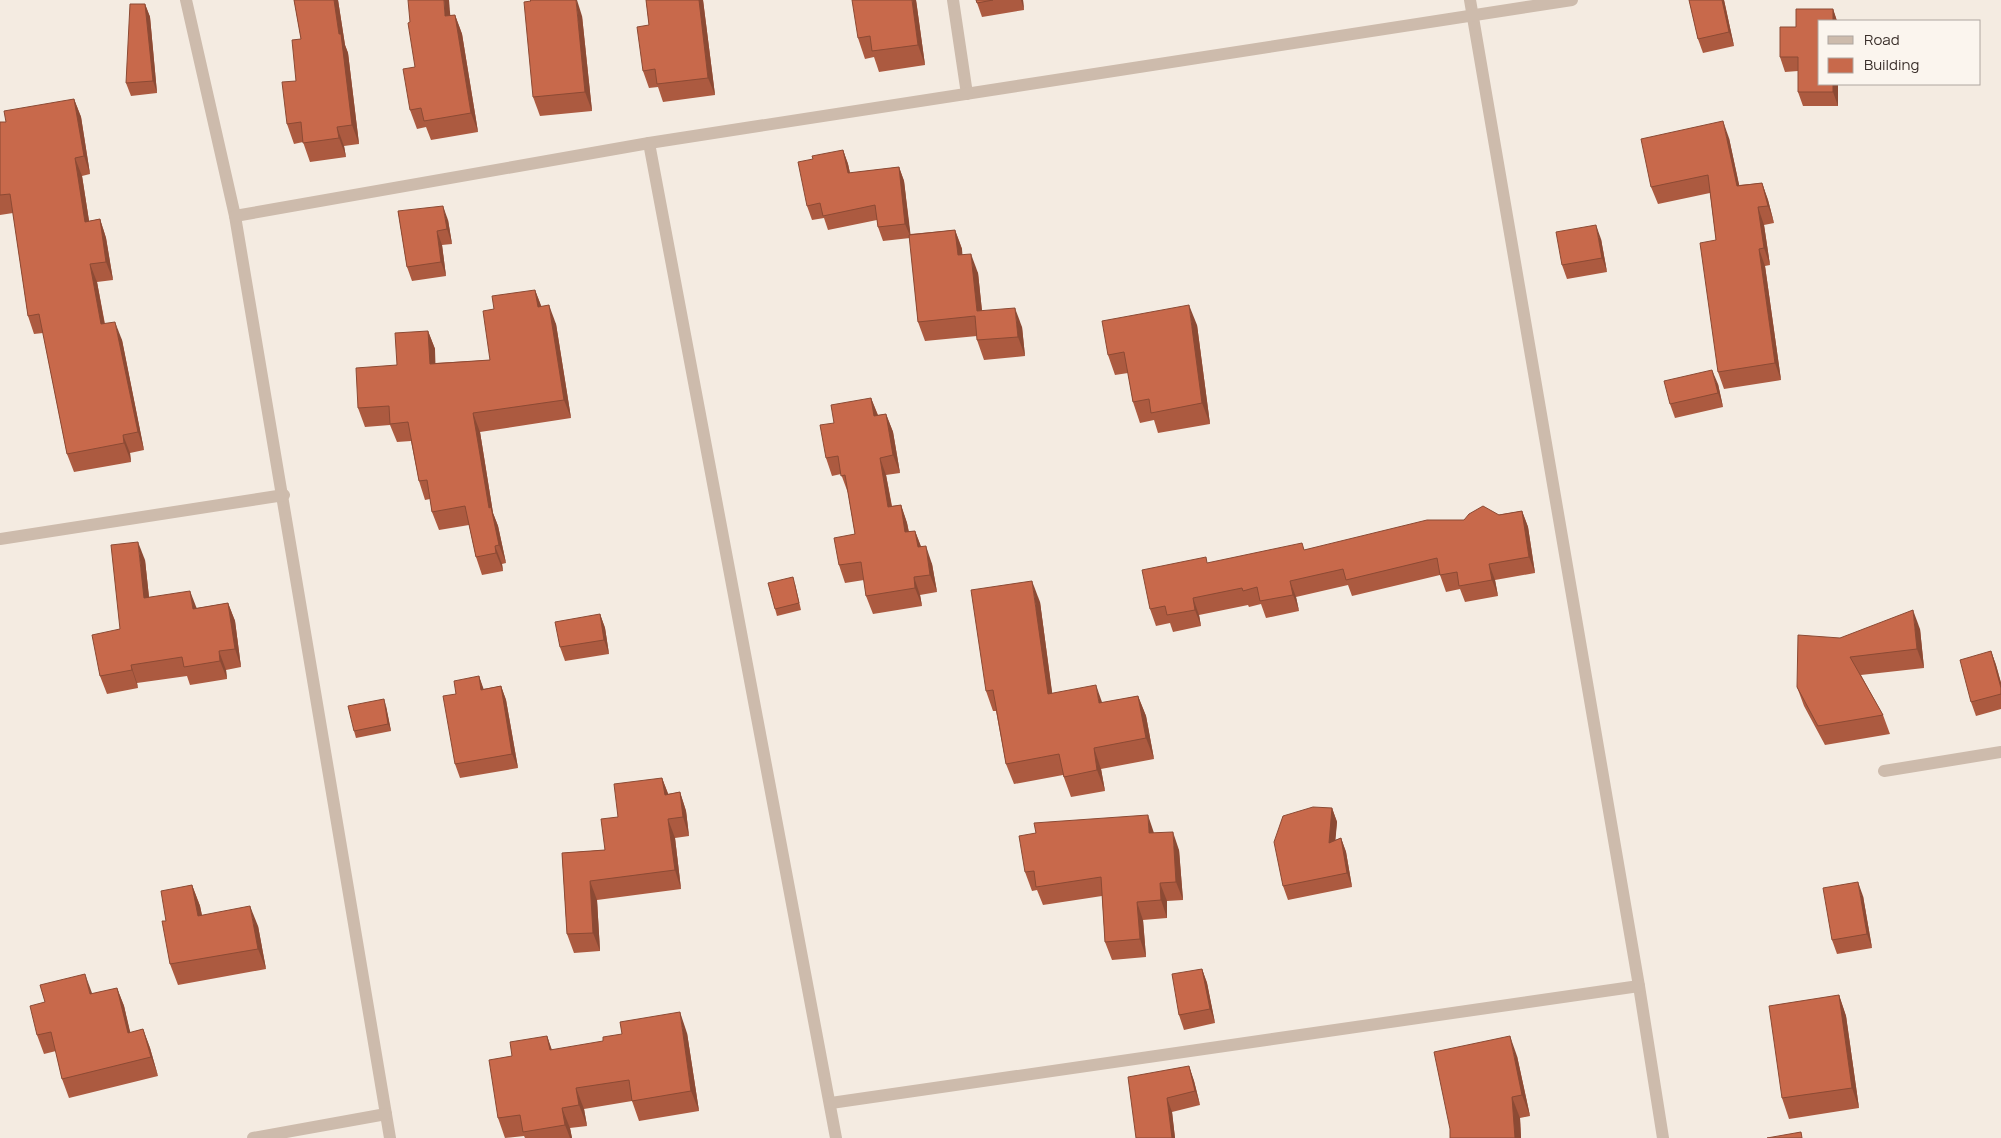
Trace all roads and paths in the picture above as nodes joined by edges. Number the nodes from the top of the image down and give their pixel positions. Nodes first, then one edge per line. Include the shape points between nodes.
1 (186, 0) edge
2 (953, 0) edge
3 (1470, 0) edge
4 (1572, 0) edge
5 (1472, 17) junction
6 (967, 94) junction
7 (649, 143) junction
8 (236, 216) junction
9 (284, 495) junction
10 (0, 539) edge
11 (2001, 752) edge
12 (1884, 771) dead end
13 (1639, 986) junction
14 (831, 1103) junction
15 (386, 1114) junction
16 (253, 1138) edge
17 (390, 1138) edge
18 (836, 1138) edge
19 (1663, 1138) edge

1 - 8 street
2 - 6 street
3 - 5 street
4 - 5 street
5 - 6 street
5 - 13 street
6 - 7 street
7 - 8 street
7 - 14 street
8 - 9 street
9 - 10 street
9 - 15 street
11 - 12 street
13 - 14 street
13 - 19 street
14 - 18 street
15 - 16 street
15 - 17 street

